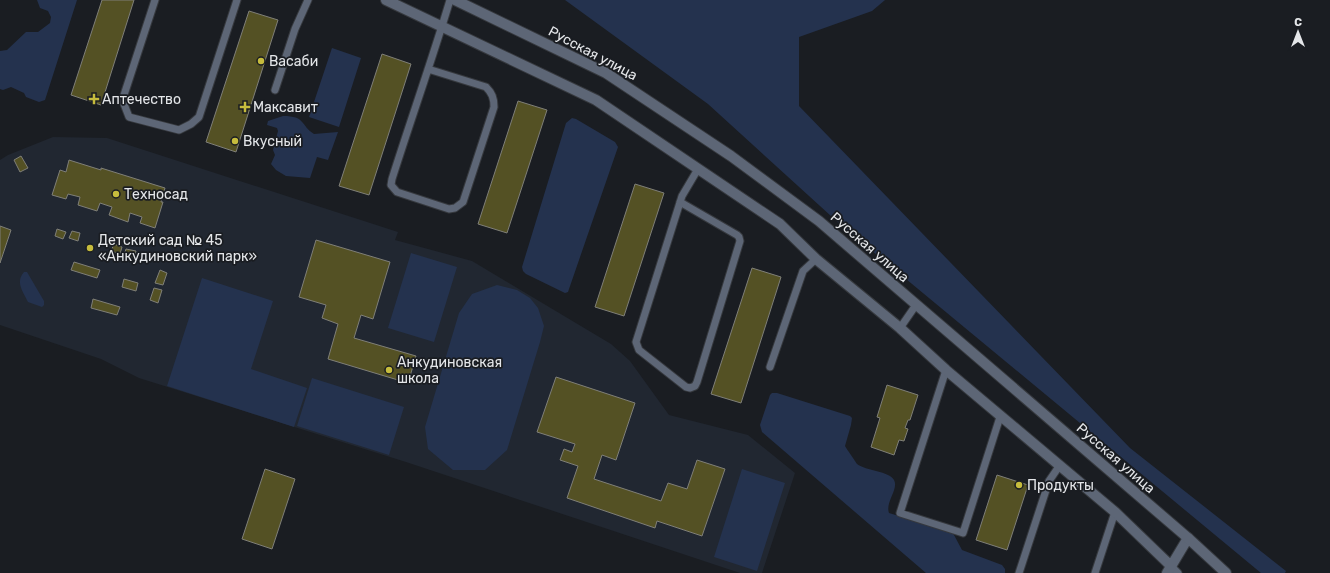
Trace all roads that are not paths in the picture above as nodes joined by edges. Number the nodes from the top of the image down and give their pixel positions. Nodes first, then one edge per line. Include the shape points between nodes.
1 (155, 0) edge
2 (237, 0) edge
3 (308, 0) edge
4 (386, 0) edge
5 (450, 0) edge
6 (455, 0) edge
7 (442, 26) junction
8 (428, 69) junction
9 (275, 90) dead end
10 (698, 168) junction
11 (680, 202) junction
12 (816, 259) junction
13 (916, 305) junction
14 (900, 328) junction
15 (770, 367) dead end
16 (946, 370) junction
17 (1000, 417) junction
18 (1060, 465) junction
19 (1115, 512) junction
20 (1188, 538) junction
21 (1172, 571) edge
22 (1019, 573) edge
23 (1095, 573) edge
24 (1226, 573) edge

1 - 2 lane via 124,95 124,104 129,117 179,130 199,117
3 - 9 lane via 295,29
4 - 7 street
5 - 7 lane
6 - 13 street, Русская улица via 606,73 725,151 819,221
7 - 8 lane
7 - 10 street via 596,100
8 - 8 lane via 486,87 494,99 494,106 463,202 455,208 449,209 397,192 392,185
10 - 11 lane
10 - 12 street via 780,224
11 - 11 lane via 636,342 639,350 690,388 697,382 740,241 737,235
12 - 14 street
12 - 15 lane via 803,271
13 - 14 lane
13 - 20 street, Русская улица
14 - 16 street
16 - 17 street
16 - 17 lane via 900,513 963,533
17 - 18 street
18 - 19 street
18 - 22 lane via 1049,481
19 - 21 street
19 - 23 lane
20 - 21 street
20 - 24 street, Русская улица

